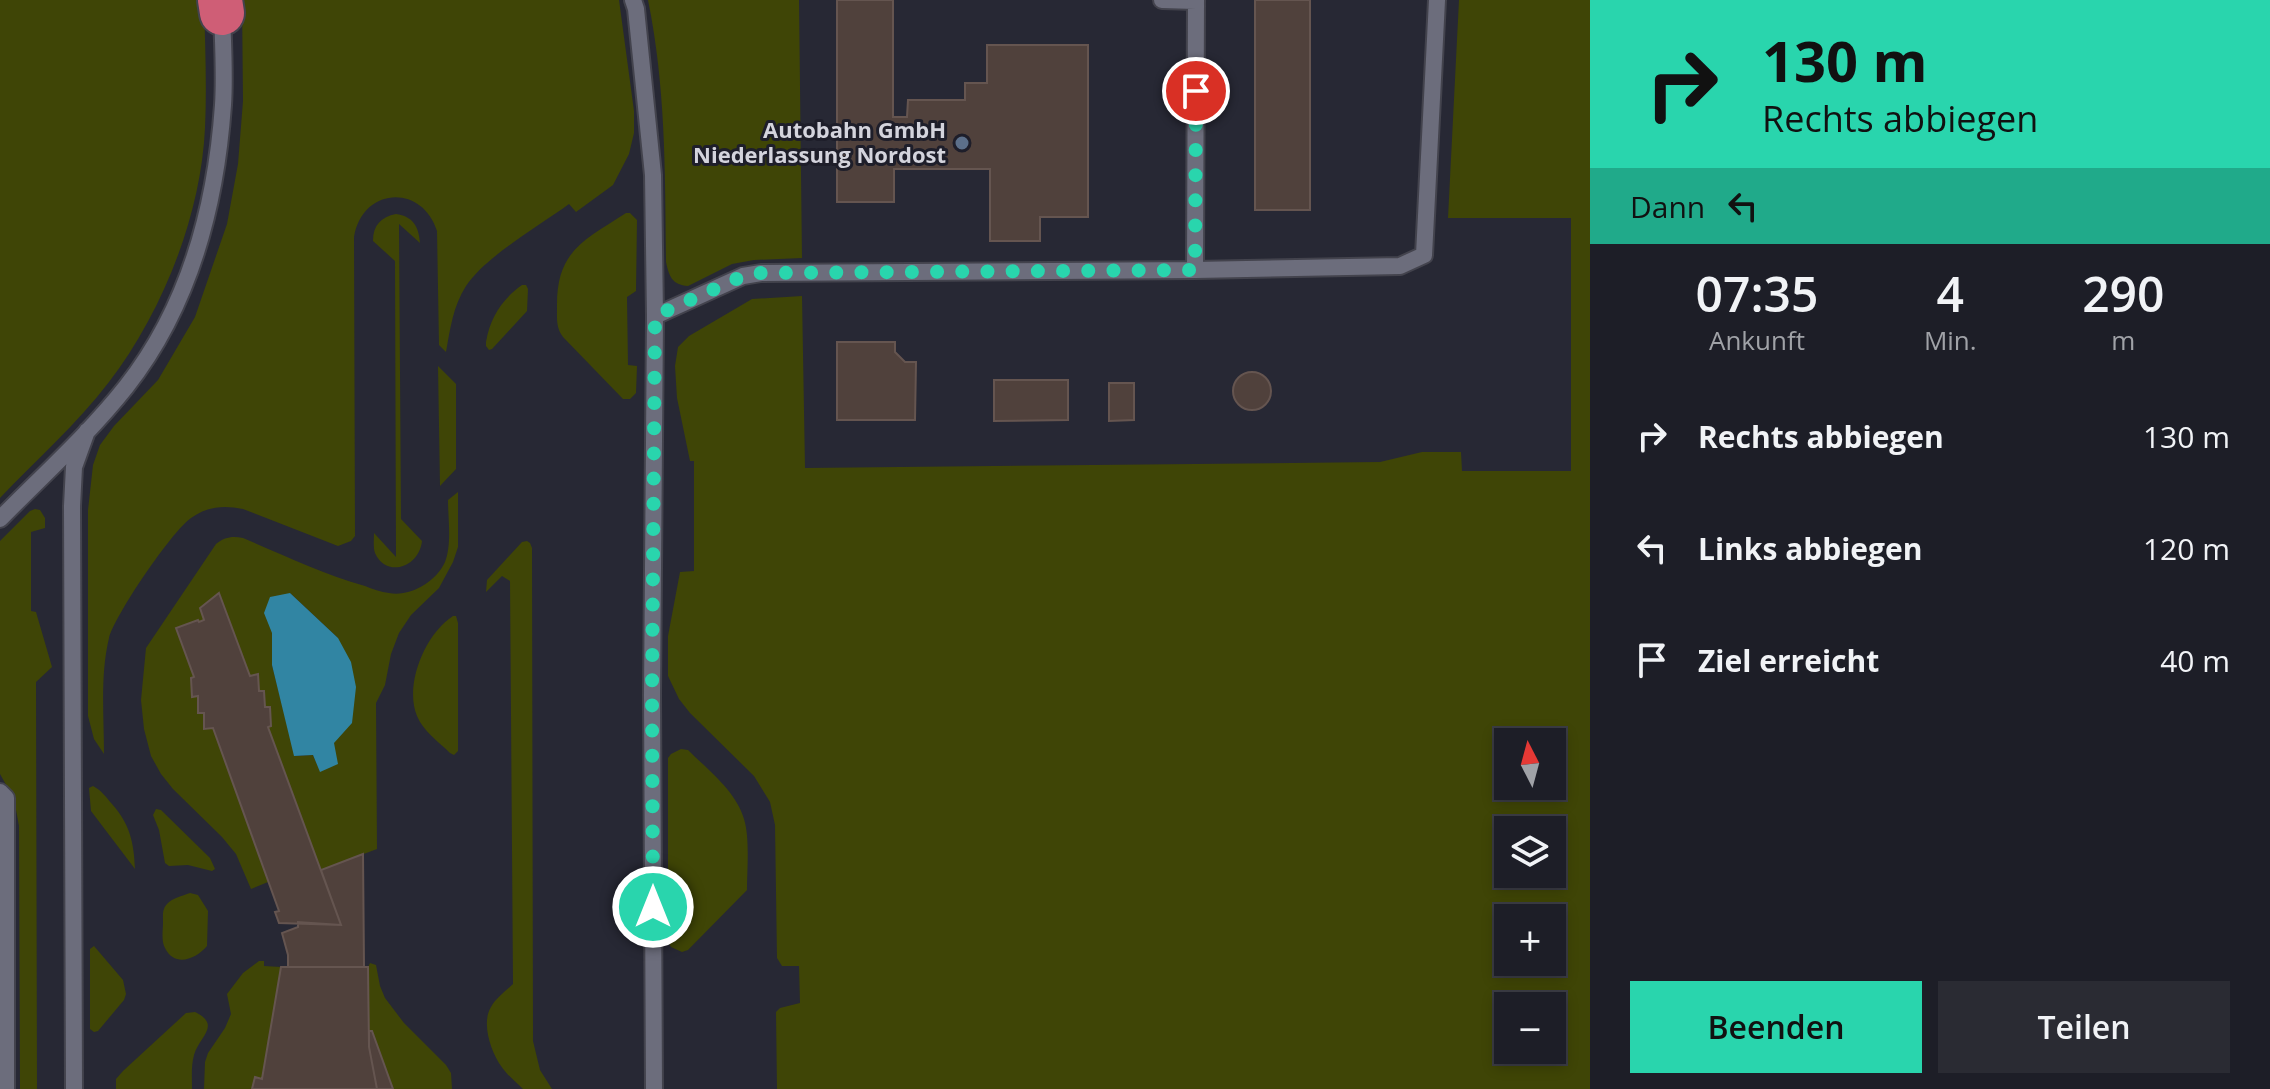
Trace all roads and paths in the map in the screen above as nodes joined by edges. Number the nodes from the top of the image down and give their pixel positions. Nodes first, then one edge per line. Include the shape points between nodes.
1 (633, 0) edge
2 (1162, 0) edge
3 (1196, 0) edge
4 (1437, 0) edge
5 (222, 4) edge
6 (1195, 270) junction
7 (655, 316) junction
8 (87, 431) junction
9 (0, 519) edge
10 (0, 792) edge
11 (6, 1089) edge
12 (74, 1089) edge
13 (654, 1089) edge

1 - 7 lane via 653,175
2 - 3 lane
3 - 6 lane
4 - 6 lane via 1424,255 1400,266
5 - 8 lane via 223,102 217,167 188,277 127,386
6 - 7 lane via 761,273
7 - 13 lane
8 - 9 lane
8 - 12 lane via 74,467 72,506
10 - 11 lane via 6,798

